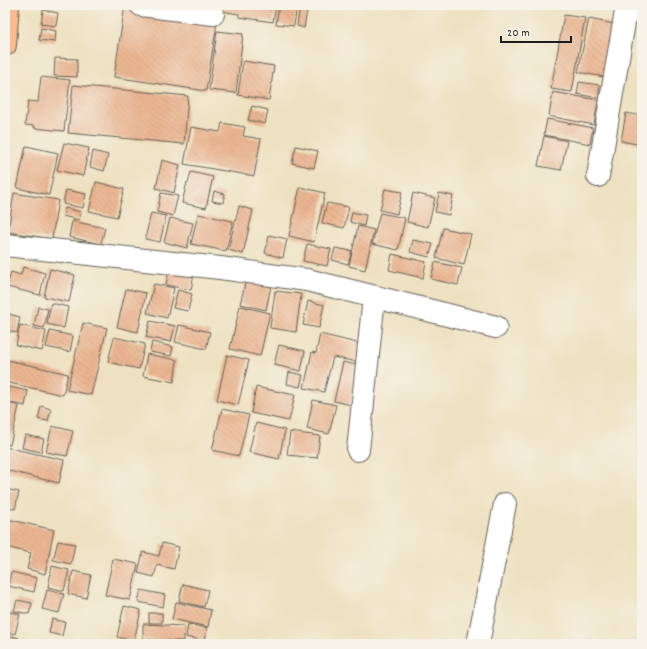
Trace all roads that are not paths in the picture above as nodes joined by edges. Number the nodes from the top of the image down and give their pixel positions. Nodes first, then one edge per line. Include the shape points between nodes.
1 (8, 5) edge
2 (141, 5) edge
3 (627, 5) edge
4 (213, 14) dead end
5 (5, 45) edge
6 (598, 176) dead end
7 (5, 245) edge
8 (374, 297) junction
9 (496, 327) dead end
10 (358, 450) dead end
11 (505, 504) dead end
12 (478, 644) edge

1 - 5 highway
2 - 4 street
3 - 6 street
7 - 8 street via 307,280
8 - 9 street
8 - 10 street
11 - 12 street

